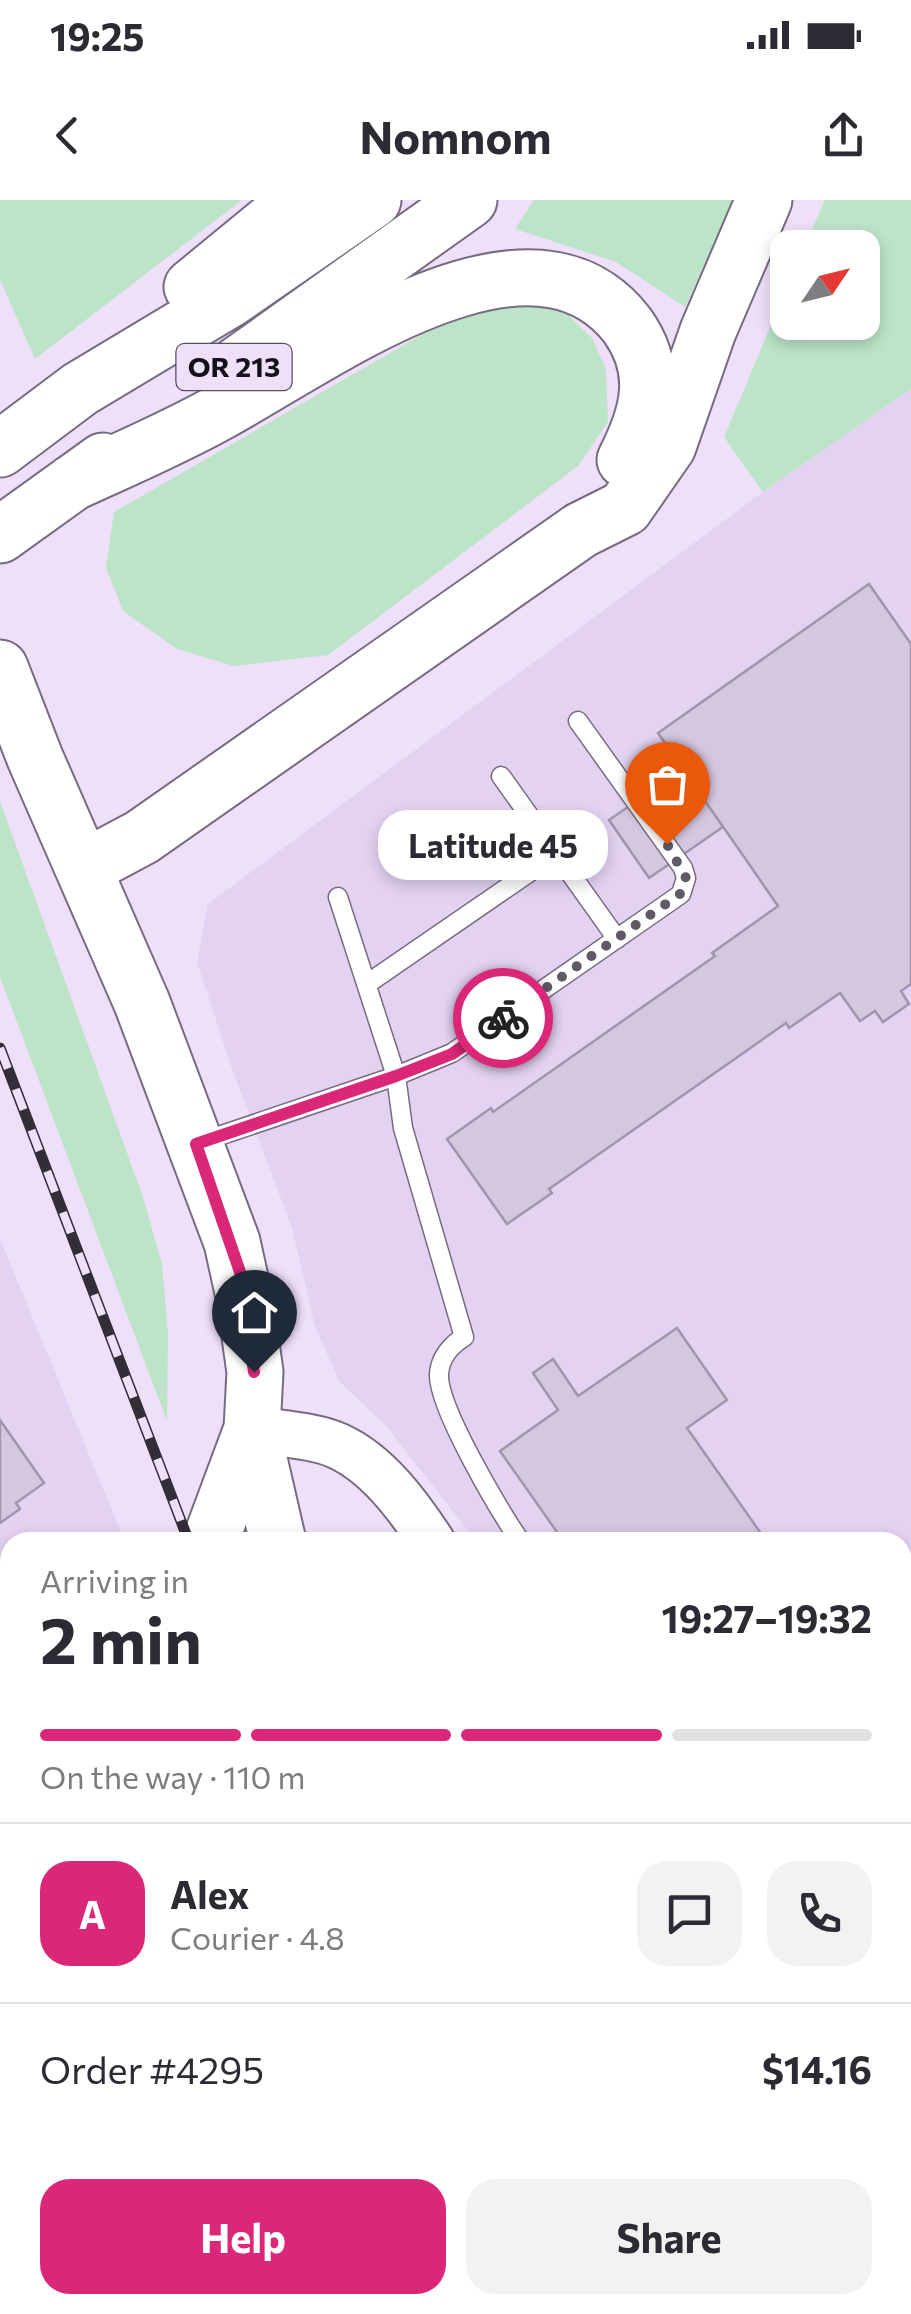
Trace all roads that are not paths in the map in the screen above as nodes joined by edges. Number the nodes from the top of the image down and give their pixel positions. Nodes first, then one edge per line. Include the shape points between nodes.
1 (298, 200) edge
2 (374, 200) edge
3 (469, 200) edge
4 (764, 200) edge
5 (80, 389) junction
6 (0, 449) edge
7 (72, 484) junction
8 (581, 530) junction
9 (0, 535) edge
10 (0, 668) edge
11 (578, 721) dead end
12 (501, 776) dead end
13 (556, 854) junction
14 (84, 868) junction
15 (338, 897) dead end
16 (617, 939) junction
17 (366, 984) junction
18 (396, 1076) junction
19 (196, 1144) junction
20 (252, 1429) junction
21 (214, 1532) edge
22 (276, 1532) edge
23 (424, 1532) edge
24 (515, 1532) edge

1 - 5 main road
2 - 5 main road, OR 213 via 230,299
3 - 7 main road, OR 213
4 - 8 main road via 668,446 625,508
5 - 6 main road, OR 213
7 - 8 main road via 220,412 420,298 469,280 543,276 575,282 609,305 640,347 646,371 642,426
7 - 9 main road, OR 213
8 - 14 main road via 222,783
10 - 14 main road
11 - 16 lane via 686,878 680,894
12 - 13 lane
13 - 16 lane
13 - 17 lane
14 - 19 main road
15 - 17 lane
16 - 18 lane via 452,1054
17 - 18 lane
18 - 19 lane
18 - 24 lane via 403,1128 464,1336 451,1345 439,1376 472,1461
19 - 20 main road via 240,1272 254,1372
20 - 21 main road
20 - 22 main road
20 - 23 street via 337,1445 392,1490

